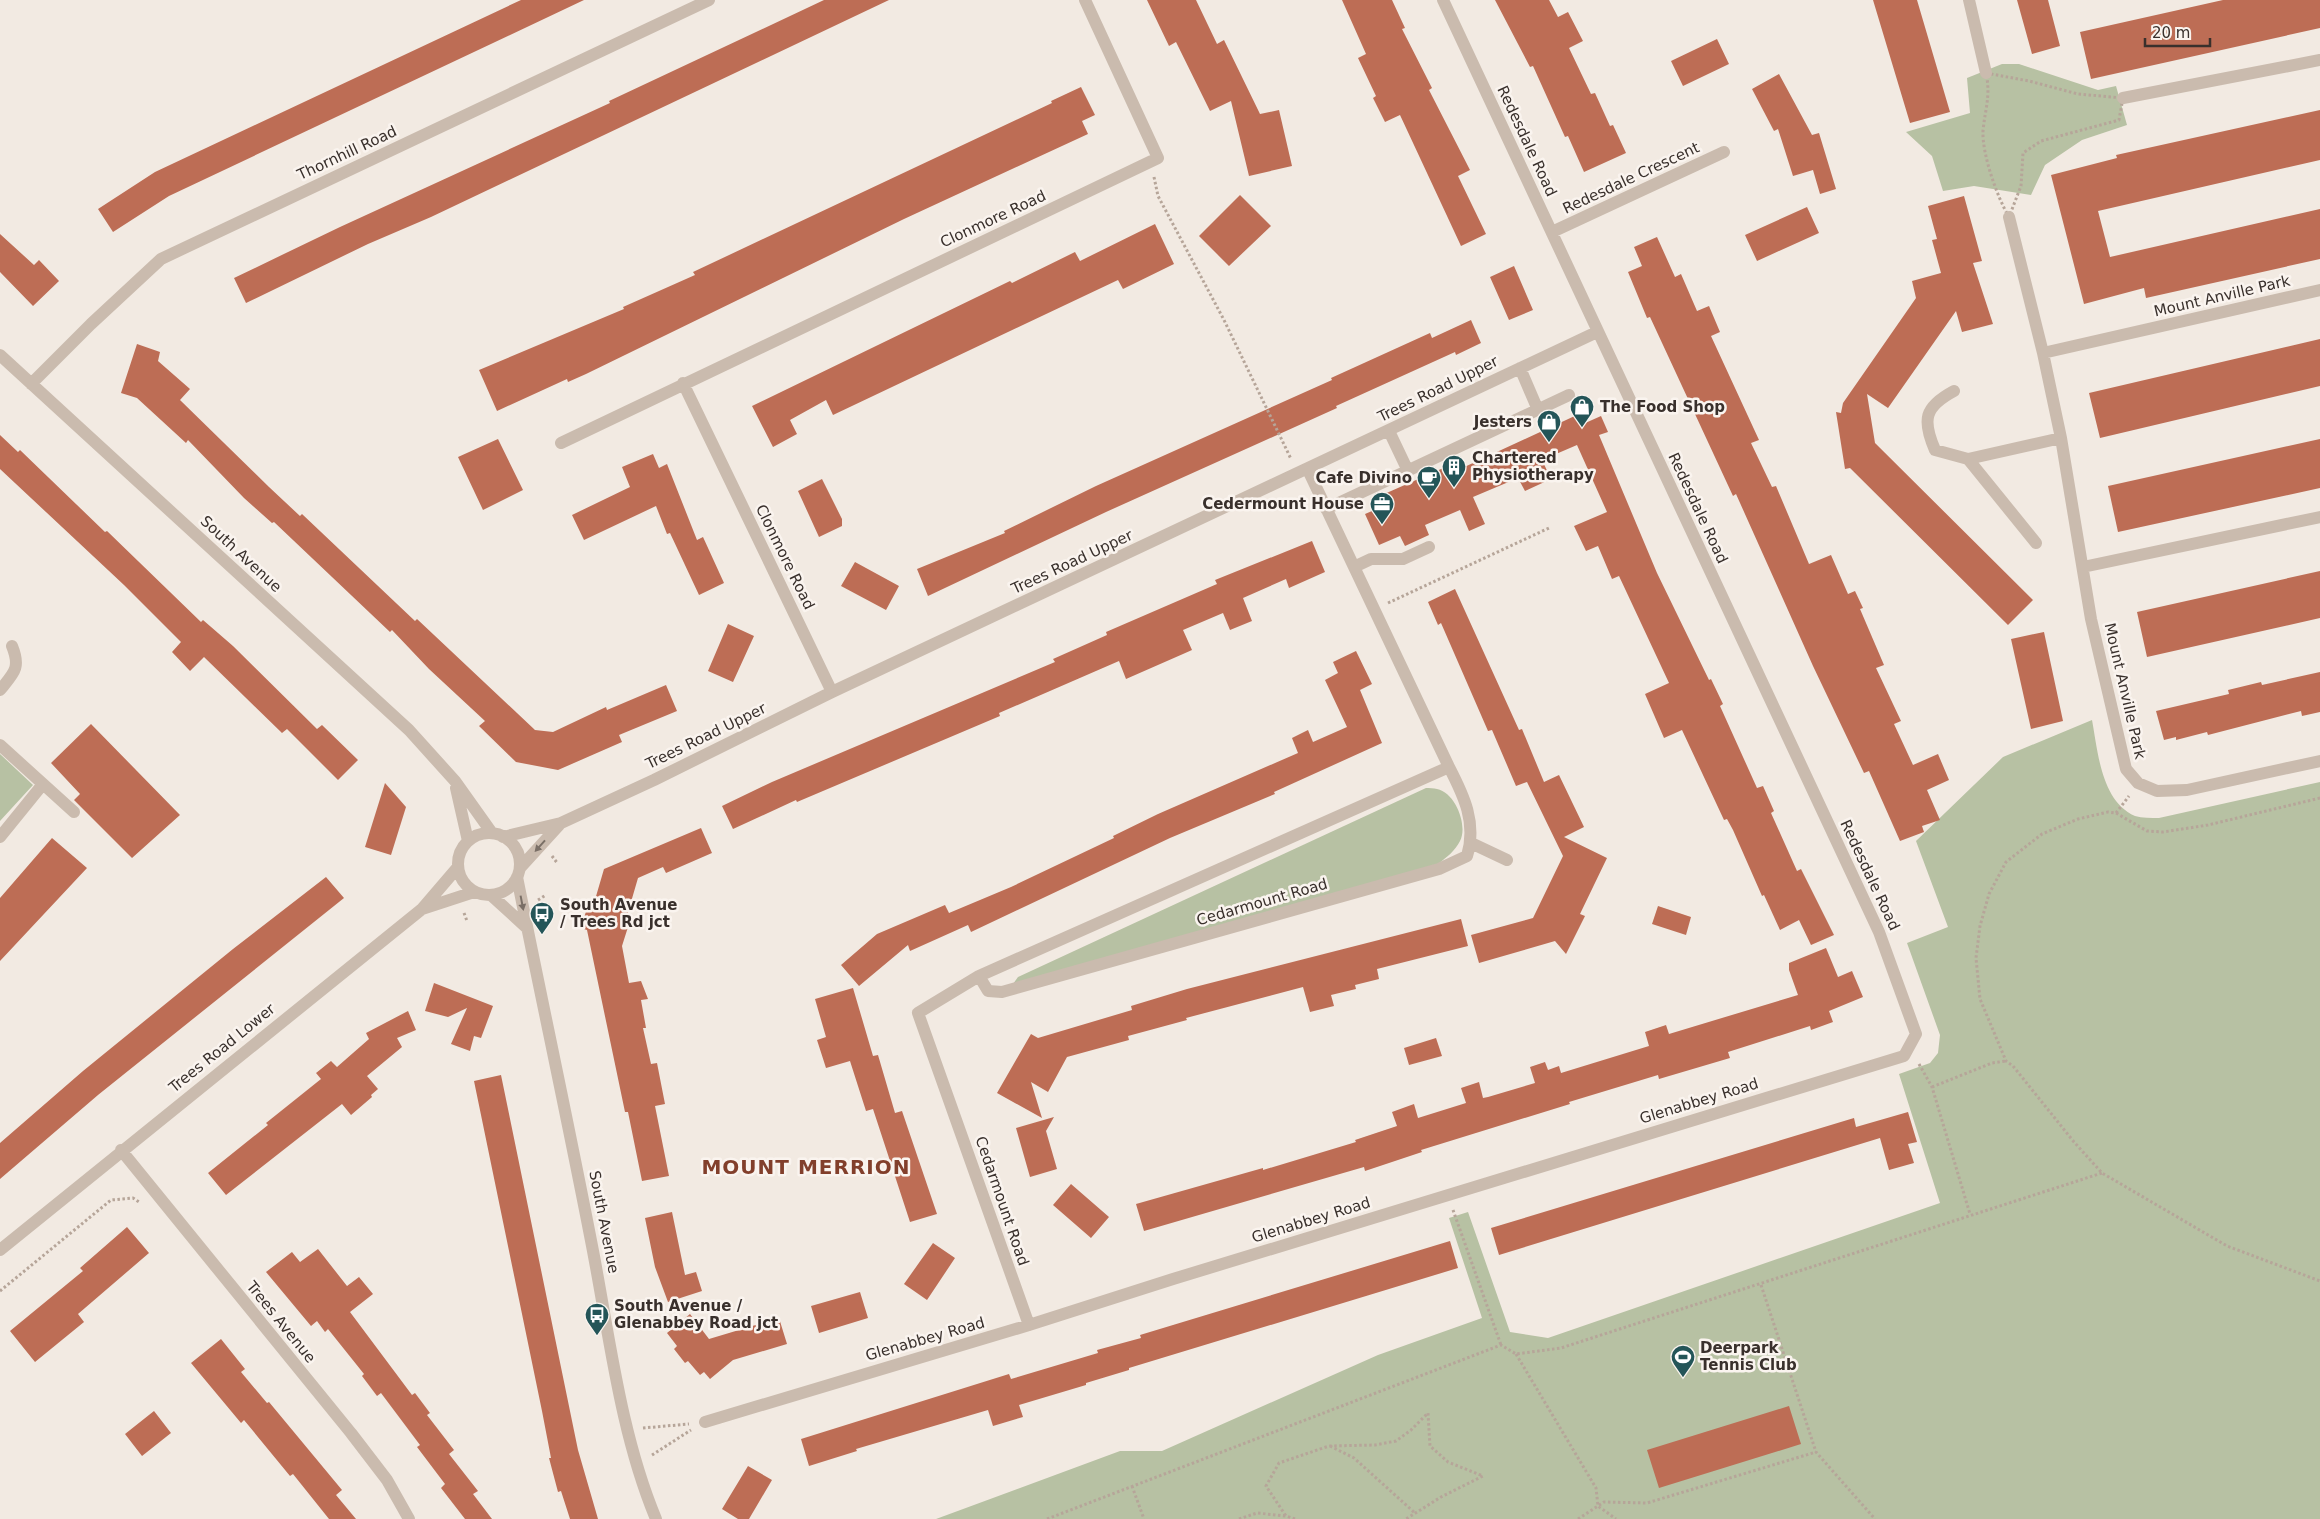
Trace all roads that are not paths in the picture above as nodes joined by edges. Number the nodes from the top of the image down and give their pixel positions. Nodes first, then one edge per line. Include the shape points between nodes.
1 (709, 0) edge
2 (1085, 0) edge
3 (1443, 0) edge
4 (1969, 0) edge
5 (2320, 60) edge
6 (1986, 73) road end
7 (2122, 98) road end
8 (1724, 152) dead end
9 (2009, 217) road end
10 (1552, 232) junction
11 (2320, 290) edge
12 (1597, 332) junction
13 (2043, 353) junction
14 (0, 355) edge
15 (1520, 368) junction
16 (683, 383) junction
17 (31, 384) junction
18 (1954, 392) dead end
19 (1569, 395) dead end
20 (1538, 410) junction
21 (1389, 431) junction
22 (2061, 438) junction
23 (561, 442) dead end
24 (1968, 459) junction
25 (1308, 470) junction
26 (1408, 471) junction
27 (1326, 509) junction
28 (2320, 517) edge
29 (2036, 543) dead end
30 (1429, 547) dead end
31 (1354, 567) junction
32 (2082, 567) junction
33 (12, 646) dead end
34 (0, 690) edge
35 (832, 692) junction
36 (0, 745) edge
37 (2320, 761) edge
38 (1449, 767) junction
39 (454, 781) junction
40 (43, 784) junction
41 (74, 812) dead end
42 (561, 823) junction
43 (497, 835) junction
44 (0, 837) edge
45 (468, 841) junction
46 (1471, 843) junction
47 (1507, 860) dead end
48 (458, 867) junction
49 (518, 873) junction
50 (474, 892) junction
51 (492, 896) junction
52 (422, 909) junction
53 (527, 928) junction
54 (979, 976) junction
55 (1916, 1034) joint
56 (121, 1150) junction
57 (0, 1250) edge
58 (1029, 1326) junction
59 (704, 1422) road end
60 (409, 1519) edge
61 (656, 1519) edge

1 - 17 street, Thornhill Road via 161,259
2 - 16 street, Clonmore Road via 1158,158
3 - 10 street, Redesdale Road
4 - 6 street
5 - 7 street
8 - 10 street, Redesdale Crescent
9 - 13 street, Mount Anville Park
10 - 12 street, Redesdale Road
11 - 13 street, Mount Anville Park
12 - 15 street, Trees Road Upper
12 - 55 street, Redesdale Road via 1880,932
13 - 22 street, Mount Anville Park
14 - 17 street, South Avenue
15 - 20 street
15 - 21 street, Trees Road Upper
16 - 23 street, Clonmore Road
16 - 35 street, Clonmore Road
17 - 39 street, South Avenue via 409,730
18 - 24 street via 1940,398 1929,412 1926,430 1935,450
19 - 20 street
20 - 26 street
21 - 25 street, Trees Road Upper
21 - 26 street
22 - 24 street
22 - 32 street, Mount Anville Park
24 - 29 street
25 - 27 street
25 - 35 street, Trees Road Upper
26 - 27 street
27 - 31 street
28 - 32 street
30 - 31 street via 1403,558 1371,559
31 - 38 street
32 - 37 street, Mount Anville Park via 2126,769 2138,783 2157,791 2187,790
33 - 34 street via 17,657 16,670
35 - 42 street, Trees Road Upper
36 - 40 street
38 - 46 street via 1471,819
38 - 54 street, Cedarmount Road
39 - 43 street, South Avenue
39 - 45 street, South Avenue
40 - 41 street
40 - 44 street
42 - 43 street
42 -> 49 street
43 - 45 street via 483,834
43 - 49 street via 516,850
45 - 48 street via 462,848
46 - 47 street
46 - 54 street, Cedarmount Road via 1467,856 1439,869 1002,992 988,991
48 - 50 street via 463,881
48 - 52 street, Trees Road Lower
49 - 51 street via 507,889
49 -> 53 street, South Avenue
50 - 51 street
50 - 52 street
51 - 53 street
52 - 56 street, Trees Road Lower
53 - 61 street, South Avenue via 564,1099 628,1430
54 - 58 street, Cedarmount Road via 918,1013
55 - 58 street, Glenabbey Road via 1904,1056
56 - 57 street, Trees Road Lower
56 - 60 street, Trees Avenue via 351,1433 387,1480
58 - 59 street, Glenabbey Road

